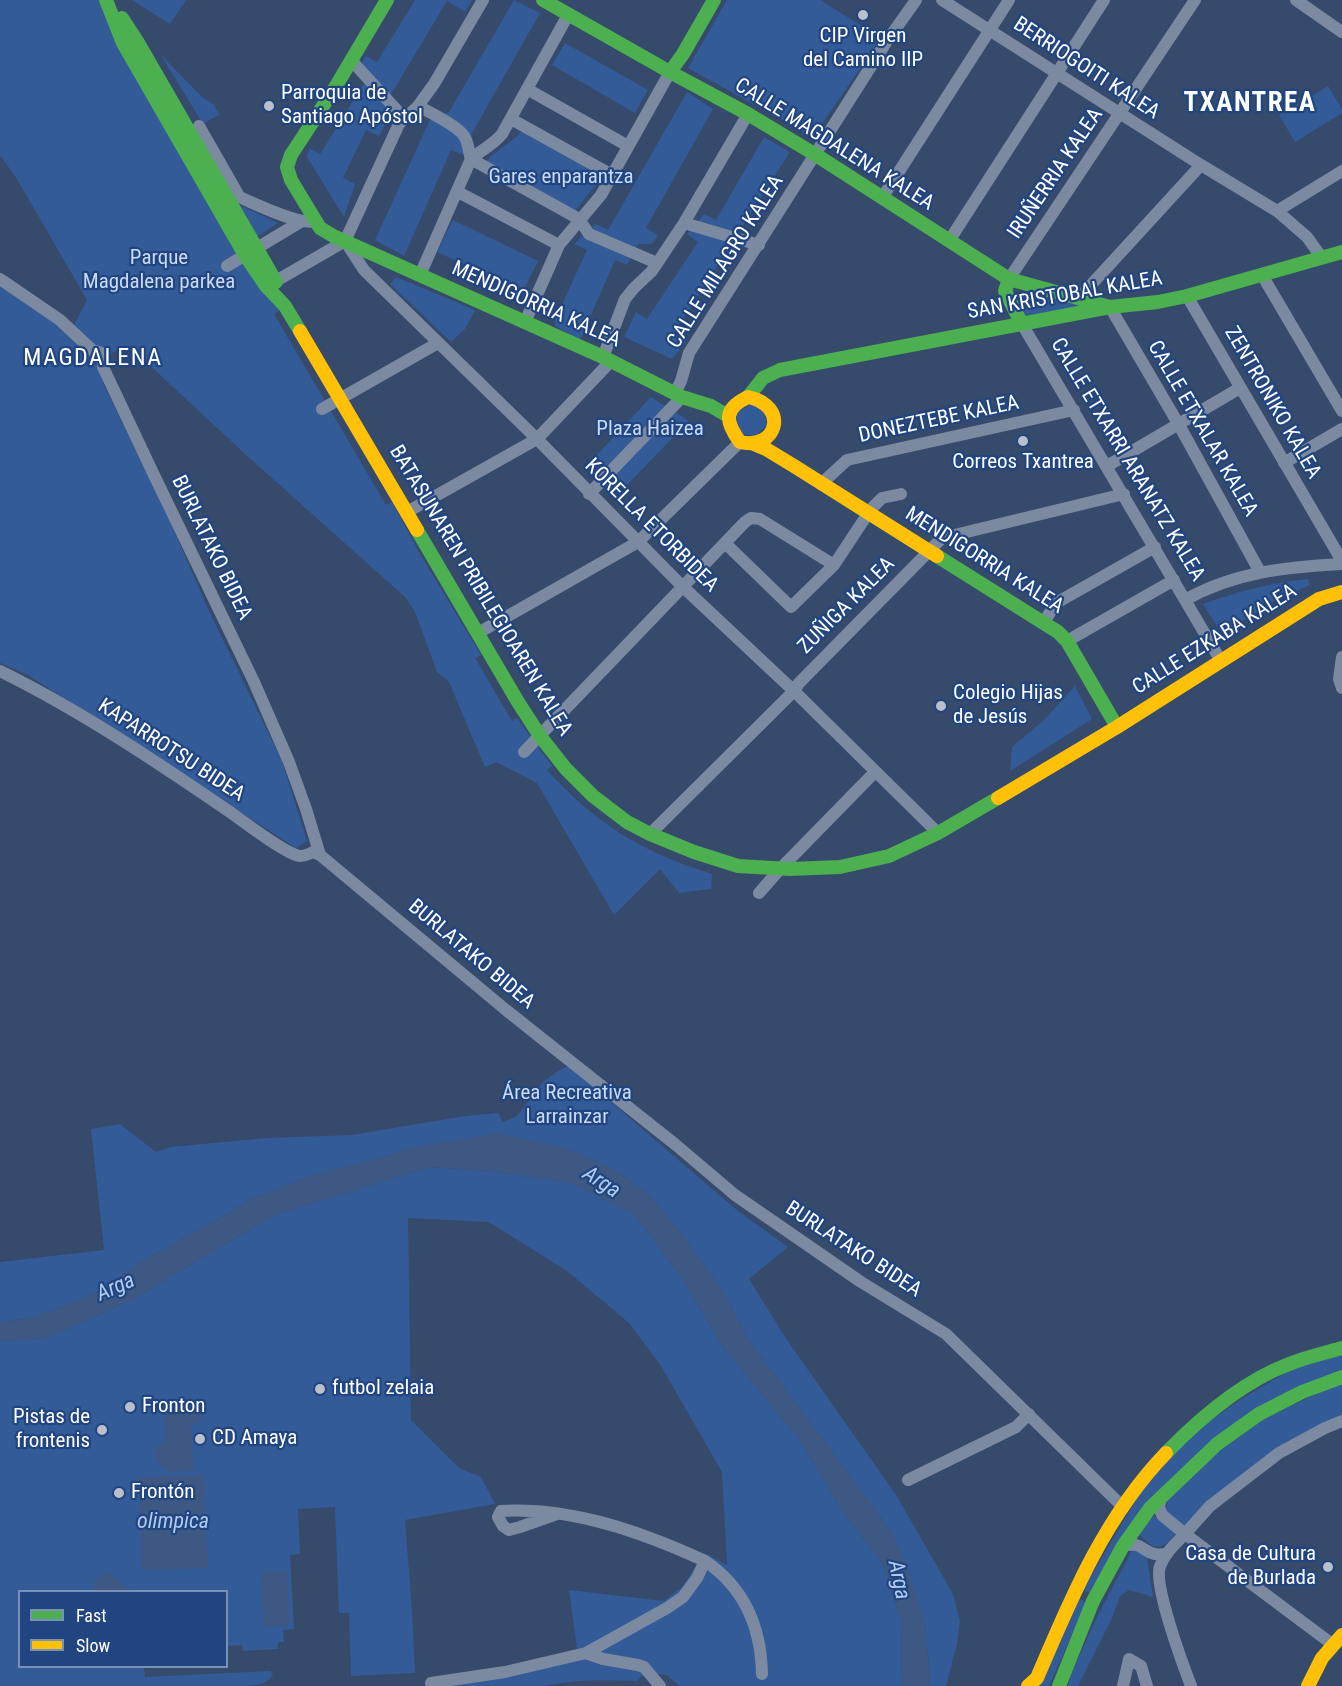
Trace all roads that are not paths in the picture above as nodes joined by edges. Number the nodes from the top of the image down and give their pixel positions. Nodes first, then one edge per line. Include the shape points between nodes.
1 (108, 0) edge
2 (387, 0) edge
3 (483, 0) edge
4 (543, 0) edge
5 (714, 0) edge
6 (916, 0) edge
7 (942, 0) edge
8 (1010, 0) edge
9 (1104, 0) edge
10 (1195, 0) edge
11 (1298, 0) edge
12 (571, 9) junction
13 (990, 30) junction
14 (1342, 33) edge
15 (351, 60) junction
16 (670, 72) junction
17 (1057, 72) junction
18 (527, 89) junction
19 (418, 106) junction
20 (1120, 113) junction
21 (748, 114) junction
22 (404, 118) junction
23 (511, 118) junction
24 (199, 126) dead end
25 (628, 146) junction
26 (816, 155) junction
27 (471, 159) junction
28 (1201, 165) junction
29 (1342, 171) edge
30 (612, 175) junction
31 (196, 178) junction
32 (222, 189) junction
33 (458, 192) junction
34 (239, 196) junction
35 (882, 198) junction
36 (1277, 210) junction
37 (579, 219) junction
38 (309, 221) junction
39 (684, 223) junction
40 (345, 241) junction
41 (949, 241) junction
42 (559, 245) junction
43 (759, 245) junction
44 (251, 252) junction
45 (1341, 255) edge
46 (1322, 258) junction
47 (657, 263) junction
48 (227, 266) dead end
49 (420, 275) junction
50 (1262, 275) junction
51 (0, 279) edge
52 (1010, 279) junction
53 (276, 281) junction
54 (1187, 296) junction
55 (1079, 298) junction
56 (285, 306) junction
57 (1110, 307) junction
58 (525, 322) junction
59 (1022, 324) junction
60 (438, 343) junction
61 (607, 359) junction
62 (791, 369) junction
63 (1240, 388) junction
64 (679, 395) junction
65 (341, 398) junction
66 (742, 400) junction
67 (764, 400) junction
68 (711, 406) junction
69 (322, 409) dead end
70 (1074, 410) junction
71 (1342, 411) edge
72 (728, 416) junction
73 (1179, 425) junction
74 (773, 428) junction
75 (1342, 429) edge
76 (537, 439) junction
77 (747, 443) junction
78 (1284, 463) junction
79 (794, 465) junction
80 (1107, 466) junction
81 (821, 484) junction
82 (590, 494) junction
83 (901, 494) dead end
84 (1124, 494) junction
85 (407, 512) junction
86 (869, 513) junction
87 (638, 542) junction
88 (725, 543) junction
89 (1155, 546) junction
90 (929, 550) junction
91 (1342, 562) edge
92 (834, 565) junction
93 (1260, 572) junction
94 (1174, 580) junction
95 (682, 586) junction
96 (1341, 595) edge
97 (1185, 600) junction
98 (1044, 622) junction
99 (478, 633) junction
100 (1067, 641) junction
101 (1342, 657) edge
102 (1221, 661) junction
103 (0, 671) edge
104 (1342, 688) edge
105 (794, 691) junction
106 (1117, 727) junction
107 (540, 736) junction
108 (524, 752) dead end
109 (875, 771) junction
110 (938, 833) junction
111 (650, 834) junction
112 (320, 855) junction
113 (781, 868) junction
114 (759, 893) dead end
115 (1342, 1348) edge
116 (1342, 1377) edge
117 (1029, 1414) junction
118 (1342, 1421) edge
119 (908, 1480) dead end
120 (1161, 1496) junction
121 (1122, 1506) junction
122 (557, 1514) dead end
123 (1185, 1534) junction
124 (1123, 1546) junction
125 (1165, 1554) junction
126 (705, 1561) junction
127 (1153, 1611) dead end
128 (1166, 1615) junction
129 (1337, 1639) edge
130 (586, 1653) junction
131 (762, 1674) dead end
132 (431, 1683) dead end
133 (649, 1686) edge
134 (660, 1686) edge
135 (1028, 1686) edge
136 (1059, 1686) edge
137 (1123, 1686) edge
138 (1147, 1686) edge
139 (1191, 1686) edge
140 (1308, 1686) edge

1 - 31 street, BATASUNAREN PRIBILEGIOAREN KALEA via 123,43
1 - 32 street, BATASUNAREN PRIBILEGIOAREN KALEA via 137,41
2 - 15 street
3 - 19 street
4 - 12 street, CALLE MAGDALENA KALEA
5 - 16 street
6 - 26 street, CALLE MILAGRO KALEA
7 - 13 street, BERRIOGOITI KALEA
8 - 13 street
9 - 17 street
10 - 20 street, IRUÑERRIA KALEA
11 - 14 street
12 - 16 street, CALLE MAGDALENA KALEA
12 - 18 street
13 - 17 street, BERRIOGOITI KALEA
13 - 35 street
15 - 22 street
15 - 38 street via 291,154 287,167
16 - 21 street, CALLE MAGDALENA KALEA
16 - 25 street
17 - 20 street, BERRIOGOITI KALEA
17 - 41 street
18 - 23 street
18 - 25 street
19 - 22 street
19 - 27 street via 463,133
20 - 28 street, BERRIOGOITI KALEA
20 - 52 street, IRUÑERRIA KALEA
21 - 26 street, CALLE MAGDALENA KALEA
21 - 39 street
22 - 40 street
23 - 27 street via 493,144
23 - 30 street
24 - 34 street
25 - 30 street
26 - 35 street, CALLE MAGDALENA KALEA
26 - 43 street, CALLE MILAGRO KALEA
27 - 33 street
27 - 37 street
28 - 36 street, BERRIOGOITI KALEA
28 - 55 street
29 - 36 street
30 - 37 street via 601,195
31 - 32 street
31 - 44 street, BATASUNAREN PRIBILEGIOAREN KALEA
32 - 34 street
32 - 44 street, BATASUNAREN PRIBILEGIOAREN KALEA
33 - 42 street
33 - 49 street
34 - 38 street via 290,218
35 - 41 street, CALLE MAGDALENA KALEA
36 - 46 street, BERRIOGOITI KALEA via 1307,237
37 - 42 street
37 - 47 street via 589,234
38 - 40 street, MENDIGORRIA KALEA
38 - 44 street
39 - 43 street
39 - 47 street
40 - 49 street, MENDIGORRIA KALEA
40 - 53 street
40 - 60 street, KORELLA ETORBIDEA via 364,270
41 - 52 street, CALLE MAGDALENA KALEA
42 - 58 street
43 - 64 street, CALLE MILAGRO KALEA via 689,353
44 - 48 street
44 - 53 street, BATASUNAREN PRIBILEGIOAREN KALEA
44 - 56 street, BATASUNAREN PRIBILEGIOAREN KALEA via 266,286
45 - 46 street, SAN KRISTOBAL KALEA
46 - 50 street, SAN KRISTOBAL KALEA
47 - 61 street via 625,299
49 - 58 street, MENDIGORRIA KALEA
50 - 54 street, SAN KRISTOBAL KALEA
50 - 71 street
51 - 112 street, BURLATAKO BIDEA via 60,320 92,350 104,354 103,367 289,762
52 - 55 street, CALLE MAGDALENA KALEA
52 - 59 street, CALLE ETXARRI ARANATZ KALEA via 1005,291
53 - 56 street, BATASUNAREN PRIBILEGIOAREN KALEA
54 - 57 street, SAN KRISTOBAL KALEA
54 - 63 street, ZENTRONIKO KALEA
55 - 57 street, CALLE MAGDALENA KALEA
56 - 65 street, BATASUNAREN PRIBILEGIOAREN KALEA
57 - 59 street, SAN KRISTOBAL KALEA
57 - 73 street, CALLE ETXALAR KALEA
58 - 61 street, MENDIGORRIA KALEA
59 - 62 street, SAN KRISTOBAL KALEA
59 - 70 street, CALLE ETXARRI ARANATZ KALEA
60 - 65 street
60 - 76 street, KORELLA ETORBIDEA
61 - 64 street, MENDIGORRIA KALEA
61 - 76 street
62 - 66 street, SAN KRISTOBAL KALEA via 764,378
62 - 67 street, SAN KRISTOBAL KALEA via 777,376
63 - 73 street
63 - 78 street, ZENTRONIKO KALEA
64 - 68 street, MENDIGORRIA KALEA
64 - 82 street
65 - 69 street
65 - 85 street, BATASUNAREN PRIBILEGIOAREN KALEA
66 - 67 street
66 - 68 street, MENDIGORRIA KALEA
66 - 72 street via 731,408
67 - 74 street via 775,418
68 - 72 street, MENDIGORRIA KALEA
70 - 80 street, CALLE ETXARRI ARANATZ KALEA
70 - 81 street, DONEZTEBE KALEA via 847,460
72 - 77 street via 729,425
73 - 80 street
73 - 93 street, CALLE ETXALAR KALEA
74 - 77 street via 762,441
74 - 79 street, MENDIGORRIA KALEA via 780,450
75 - 78 street
76 - 82 street, KORELLA ETORBIDEA
76 - 85 street
77 - 79 street, MENDIGORRIA KALEA
77 - 87 street
78 - 91 street, ZENTRONIKO KALEA
79 - 81 street, MENDIGORRIA KALEA
80 - 84 street, CALLE ETXARRI ARANATZ KALEA
81 - 86 street, MENDIGORRIA KALEA
82 - 87 street, KORELLA ETORBIDEA
83 - 86 street via 882,498
84 - 89 street, CALLE ETXARRI ARANATZ KALEA
84 - 90 street, ZUÑIGA KALEA via 942,538
85 - 99 street, BATASUNAREN PRIBILEGIOAREN KALEA
86 - 90 street, MENDIGORRIA KALEA
86 - 92 street
87 - 95 street, KORELLA ETORBIDEA
87 - 99 street
88 - 92 street via 752,518 760,519
88 - 92 street via 791,607
88 - 95 street
89 - 94 street, CALLE ETXARRI ARANATZ KALEA
89 - 98 street via 1056,603
90 - 98 street, MENDIGORRIA KALEA
90 - 105 street, ZUÑIGA KALEA
91 - 93 street, CALLE EZKABA KALEA
93 - 97 street, CALLE EZKABA KALEA via 1212,586
94 - 97 street, CALLE ETXARRI ARANATZ KALEA
94 - 100 street
95 - 105 street, KORELLA ETORBIDEA
95 - 107 street
96 - 102 street, CALLE EZKABA KALEA via 1319,599
97 - 102 street, CALLE ETXARRI ARANATZ KALEA
98 - 100 street, MENDIGORRIA KALEA
99 - 107 street, BATASUNAREN PRIBILEGIOAREN KALEA
100 - 106 street, MENDIGORRIA KALEA
101 - 104 street
102 - 106 street, CALLE EZKABA KALEA
103 - 112 street, KAPARROTSU BIDEA via 151,758 293,854
105 - 109 street, KORELLA ETORBIDEA
105 - 111 street, ZUÑIGA KALEA
106 - 110 street, BATASUNAREN PRIBILEGIOAREN KALEA
107 - 108 street
107 - 111 street, BATASUNAREN PRIBILEGIOAREN KALEA via 593,796
109 - 110 street, KORELLA ETORBIDEA
109 - 113 street
110 - 113 street, BATASUNAREN PRIBILEGIOAREN KALEA via 889,856 840,867
111 - 113 street, BATASUNAREN PRIBILEGIOAREN KALEA via 738,866
112 - 117 street, BURLATAKO BIDEA via 735,1195 861,1282 946,1334
113 - 114 street
115 - 121 street via 1288,1364 1242,1390 1170,1448
116 - 120 street via 1259,1414 1217,1444
117 - 119 street via 1016,1427
117 - 121 street, BURLATAKO BIDEA
118 - 123 street via 1279,1453 1210,1506
120 - 123 street via 1161,1515
120 - 124 street
121 - 135 street via 1075,1590 1036,1678
122 - 126 street via 593,1520 658,1540
123 - 125 street
123 - 129 street
124 - 125 street via 1140,1545 1155,1554
124 - 136 street via 1093,1600
125 - 128 street via 1158,1569
126 - 130 street via 684,1597
126 - 131 street via 730,1581 750,1613 760,1645
127 - 128 street
128 - 139 street
129 - 140 street via 1318,1664
130 - 132 street via 506,1672
130 - 133 street via 595,1661 640,1670
130 - 134 street via 644,1667
137 - 138 street via 1129,1659 1141,1666

